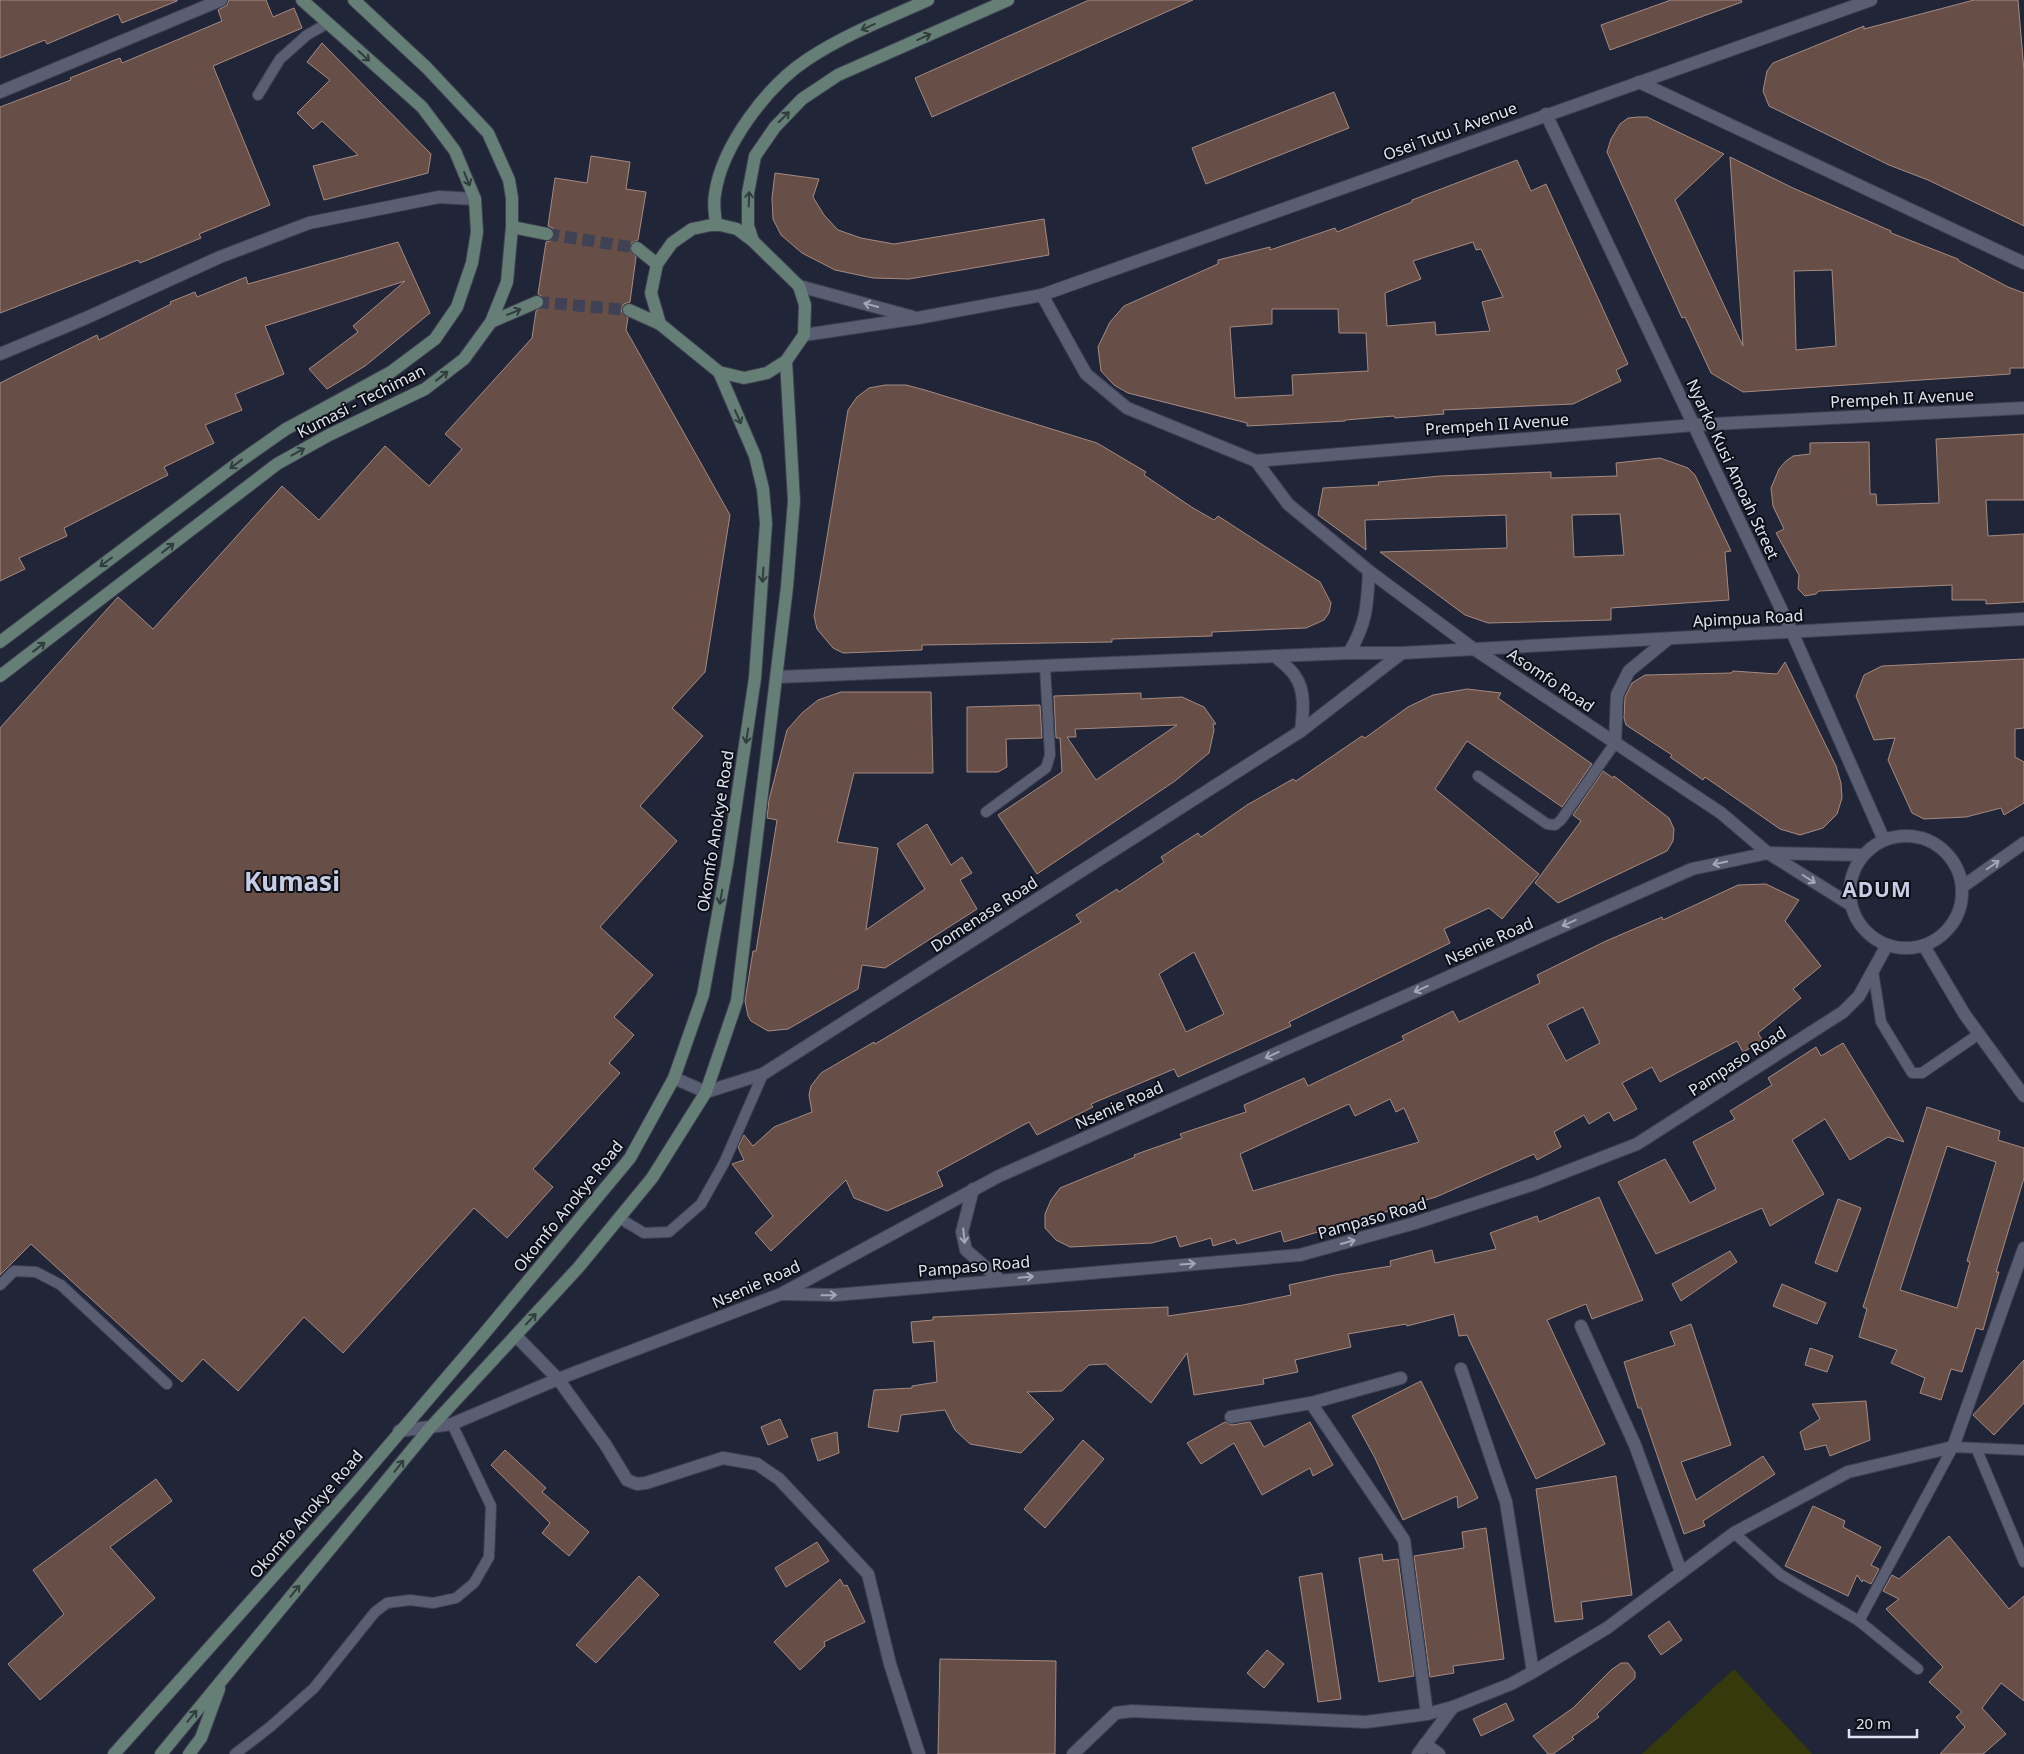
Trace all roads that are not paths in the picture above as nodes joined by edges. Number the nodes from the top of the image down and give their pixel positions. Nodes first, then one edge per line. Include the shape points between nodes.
1 (221, 0) edge
2 (302, 0) edge
3 (354, 0) edge
4 (928, 0) edge
5 (1008, 0) edge
6 (1871, 0) edge
7 (328, 23) junction
8 (1639, 82) junction
9 (0, 92) edge
10 (258, 95) dead end
11 (1546, 114) junction
12 (475, 199) junction
13 (716, 224) junction
14 (512, 227) junction
15 (547, 234) tunnel mouth
16 (753, 241) junction
17 (637, 248) tunnel mouth
18 (2024, 263) edge
19 (657, 264) junction
20 (799, 286) junction
21 (1042, 295) junction
22 (537, 302) tunnel mouth
23 (629, 310) tunnel mouth
24 (918, 318) junction
25 (491, 322) junction
26 (660, 324) junction
27 (804, 334) junction
28 (0, 354) edge
29 (786, 361) junction
30 (719, 372) junction
31 (2024, 408) edge
32 (1694, 425) junction
33 (1256, 461) junction
34 (1369, 571) junction
35 (2024, 619) edge
36 (1792, 632) junction
37 (1668, 639) junction
38 (0, 642) edge
39 (1474, 649) junction
40 (1349, 654) junction
41 (1402, 654) junction
42 (1275, 656) junction
43 (1045, 667) junction
44 (0, 676) edge
45 (777, 676) junction
46 (1301, 731) junction
47 (1615, 743) junction
48 (1478, 776) dead end
49 (986, 812) dead end
50 (1884, 840) junction
51 (2024, 843) edge
52 (1768, 853) junction
53 (1862, 856) junction
54 (1962, 887) junction
55 (1851, 905) junction
56 (1887, 945) junction
57 (1924, 946) junction
58 (1873, 971) junction
59 (1979, 1034) junction
60 (763, 1074) junction
61 (674, 1078) junction
62 (706, 1092) junction
63 (2024, 1096) edge
64 (973, 1189) junction
65 (619, 1218) junction
66 (2024, 1251) edge
67 (1000, 1279) junction
68 (0, 1285) edge
69 (781, 1294) junction
70 (1582, 1326) dead end
71 (516, 1336) junction
72 (1461, 1369) dead end
73 (1401, 1378) dead end
74 (558, 1379) junction
75 (167, 1384) dead end
76 (1311, 1403) junction
77 (1231, 1417) dead end
78 (452, 1424) junction
79 (429, 1429) junction
80 (399, 1431) junction
81 (1953, 1447) junction
82 (1977, 1450) junction
83 (2024, 1450) edge
84 (1734, 1533) junction
85 (2024, 1562) edge
86 (1681, 1572) junction
87 (1859, 1621) junction
88 (1918, 1669) dead end
89 (1533, 1672) junction
90 (222, 1680) junction
91 (1453, 1706) junction
92 (1427, 1714) junction
93 (1421, 1749) edge
94 (114, 1754) edge
95 (161, 1754) edge
96 (189, 1754) edge
97 (235, 1754) edge
98 (919, 1754) edge
99 (1073, 1754) edge
100 (1439, 1754) edge

1 - 9 street
2 - 7 main road
3 - 14 main road, Kumasi - Techiman via 427,68 488,132 509,180
4 -> 13 main road via 856,32 807,59 776,88 748,119 726,154 715,194
16 -> 5 main road via 748,226 748,193 755,156 775,127 802,100 838,75
6 - 8 street, Osei Tutu I Avenue
7 - 10 lane via 307,35 280,59
7 -> 12 main road via 422,107 455,151
8 - 11 street, Osei Tutu I Avenue
8 - 18 street
11 - 21 street, Osei Tutu I Avenue
11 - 32 street, Nyarko Kusi Amoah Street
12 - 28 street via 439,197 309,223 220,256
12 -> 38 main road via 477,232 472,263 457,307 435,339 391,372 286,429
13 - 16 main road via 737,229
13 - 19 main road via 692,229 672,243
14 - 15 main road
14 - 25 main road, Kumasi - Techiman via 507,282
16 - 20 main road
17 - 19 main road
19 - 26 main road via 652,293
24 -> 20 street
20 - 27 main road via 805,305
21 - 24 street, Osei Tutu I Avenue
21 - 33 street, Prempeh II Avenue via 1086,374 1127,408
25 -> 22 main road
23 - 26 main road
24 - 27 street, Osei Tutu I Avenue
44 -> 25 main road, Kumasi - Techiman via 277,464 425,389 464,359
26 - 30 main road
27 - 29 main road
29 - 30 main road via 767,373 744,378
29 - 45 main road via 794,501
30 -> 61 main road, Okomfo Anokye Road via 756,456 766,523 756,678 727,865 704,995
31 - 32 street, Prempeh II Avenue
32 - 33 street, Prempeh II Avenue
32 - 36 street, Nyarko Kusi Amoah Street
33 - 34 street, Asomfo Road via 1288,504
34 - 39 street, Asomfo Road
34 - 40 street via 1362,630
35 - 36 street, Apimpua Road
36 - 37 street, Apimpua Road
36 - 50 street, Nyarko Kusi Amoah Street
37 - 39 street, Apimpua Road
37 - 47 street via 1629,671 1617,696
39 - 41 street, Apimpua Road
39 - 47 street, Asomfo Road
40 - 41 street, Apimpua Road
40 - 42 street, Apimpua Road
41 - 46 street, Domenase Road
42 - 43 street, Apimpua Road
42 - 46 street via 1295,675 1300,688 1303,704
43 - 45 street, Apimpua Road
43 - 49 lane via 1050,755 1046,768
45 - 62 main road via 737,1001
46 - 60 street, Domenase Road
47 - 48 lane via 1555,825 1546,824
47 - 52 street, Asomfo Road via 1721,813
50 - 53 street
50 - 54 street via 1894,836 1913,836 1931,841 1946,852 1957,868
54 -> 51 street
52 - 53 street
52 -> 55 street
52 -> 64 street, Nsenie Road via 1692,869
53 - 55 street via 1850,886
54 - 57 street via 1961,906 1953,923 1940,937
55 - 56 street via 1858,922 1870,936
56 - 57 street via 1905,949
56 - 58 street, Pampaso Road
57 - 59 street
58 - 59 lane via 1881,1022 1912,1073 1922,1073
67 -> 58 street, Pampaso Road via 1300,1255 1415,1224 1534,1184 1637,1144 1843,1012 1859,996
59 - 63 street
60 - 62 street, Domenase Road
60 - 65 lane via 724,1163 701,1204 669,1232 644,1234
61 - 62 street
61 - 80 main road, Okomfo Anokye Road via 630,1158
62 - 65 main road via 652,1178
64 -> 67 street via 962,1232 966,1250
64 - 69 street, Nsenie Road
71 -> 65 main road
66 - 81 street
69 -> 67 street, Pampaso Road via 835,1295
68 - 75 lane via 14,1271 36,1272 61,1286
69 - 74 street, Nsenie Road
70 - 86 street via 1635,1445
71 - 74 street
71 - 79 main road
72 - 89 street via 1506,1502
73 - 76 street
74 - 78 street, Nsenie Road
74 - 98 street via 627,1480 646,1483 723,1458 757,1464 779,1478 868,1574 890,1664
76 - 77 street
76 - 92 street via 1404,1540
78 - 79 street, Nsenie Road
78 - 97 lane via 491,1506 489,1557 474,1583 456,1598 433,1603 410,1600 387,1603 375,1612 314,1688
79 - 80 street, Nsenie Road
90 -> 79 main road
80 - 94 main road, Okomfo Anokye Road via 354,1486
81 - 82 lane
81 - 84 street via 1848,1472
81 - 87 lane
82 - 83 lane
82 - 85 lane
84 - 86 street
84 - 87 lane via 1795,1586
86 - 89 street via 1607,1628
87 - 88 lane
89 - 91 street
95 -> 90 main road
90 - 96 main road via 201,1738
91 - 92 street
91 - 93 street
92 - 99 street via 1366,1722 1132,1711 1116,1713
93 - 100 street

